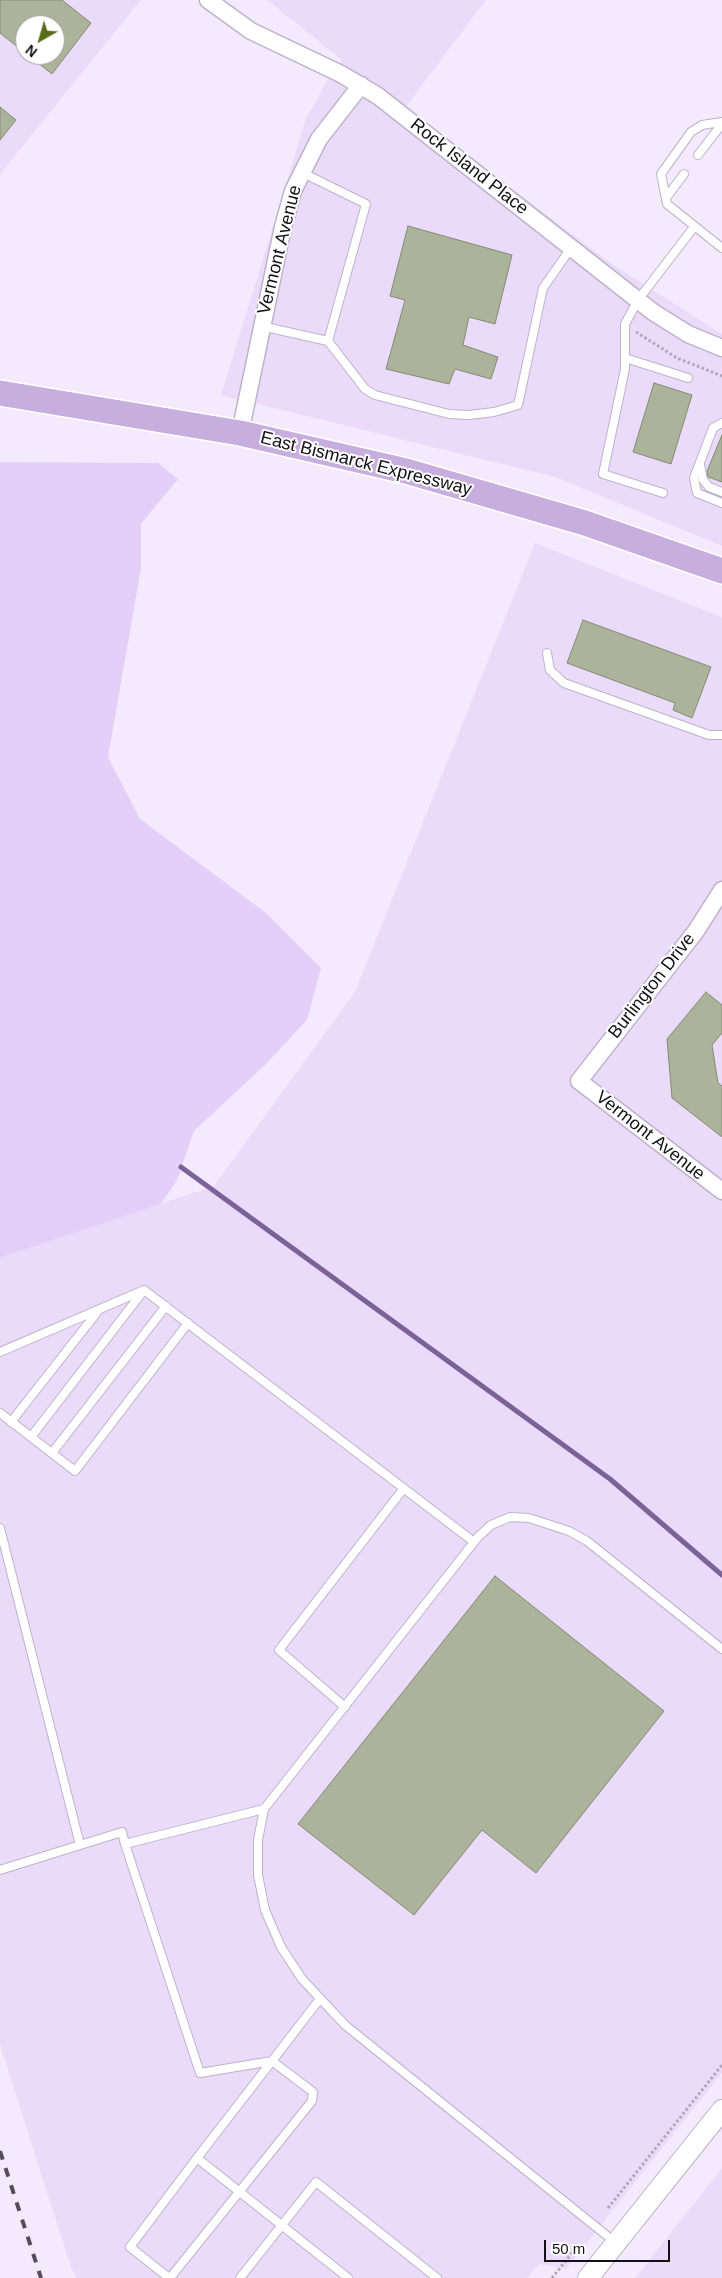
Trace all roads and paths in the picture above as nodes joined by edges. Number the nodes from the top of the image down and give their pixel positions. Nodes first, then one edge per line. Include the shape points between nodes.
1 (208, 0) edge
2 (361, 85) junction
3 (722, 123) edge
4 (698, 155) dead end
5 (301, 172) junction
6 (684, 174) dead end
7 (666, 198) junction
8 (694, 227) junction
9 (572, 248) junction
10 (722, 248) edge
11 (638, 300) junction
12 (625, 324) junction
13 (261, 326) junction
14 (328, 340) junction
15 (722, 348) edge
16 (625, 358) junction
17 (722, 376) edge
18 (688, 378) dead end
19 (0, 393) edge
20 (722, 422) edge
21 (240, 433) junction
22 (700, 463) junction
23 (722, 492) edge
24 (663, 493) dead end
25 (722, 503) edge
26 (722, 571) edge
27 (546, 653) dead end
28 (722, 734) edge
29 (722, 890) edge
30 (579, 1081) joint
31 (722, 1191) edge
32 (144, 1290) junction
33 (166, 1306) junction
34 (99, 1309) junction
35 (188, 1323) junction
36 (0, 1352) edge
37 (0, 1413) edge
38 (11, 1422) junction
39 (31, 1437) junction
40 (52, 1453) junction
41 (404, 1488) junction
42 (0, 1528) edge
43 (474, 1542) junction
44 (722, 1649) edge
45 (345, 1706) junction
46 (264, 1809) junction
47 (125, 1844) junction
48 (80, 1845) junction
49 (0, 1870) edge
50 (319, 2000) junction
51 (272, 2061) junction
52 (722, 2066) edge
53 (722, 2110) edge
54 (197, 2158) junction
55 (240, 2192) junction
56 (608, 2208) dead end
57 (281, 2225) junction
58 (616, 2243) junction
59 (580, 2244) dead end
60 (170, 2278) edge
61 (240, 2278) edge
62 (348, 2278) edge
63 (437, 2278) edge
64 (552, 2278) edge
65 (588, 2278) edge

1 - 2 street, Rock Island Place via 252,31
2 - 5 street, Vermont Avenue via 322,135
2 - 9 street, Rock Island Place
3 - 4 lane
3 - 7 lane via 702,125 692,132 661,174
5 - 13 street, Vermont Avenue via 285,218
5 - 14 lane via 366,204
6 - 7 lane
7 - 8 lane via 667,204
8 - 10 lane
8 - 11 lane
9 - 11 street, Rock Island Place
9 - 14 lane via 543,288 518,405 494,412 449,414 375,395 366,389
11 - 12 lane
11 - 15 street, Rock Island Place via 683,331
12 - 16 lane
12 - 17 path via 677,358
13 - 14 lane
13 - 21 street, Vermont Avenue
16 - 18 lane
16 - 24 lane via 603,474
19 - 21 main road, East Bismarck Expressway
20 - 22 lane via 713,428
21 - 26 main road, East Bismarck Expressway via 474,490 585,523
22 - 23 lane via 703,480 709,487
22 - 25 lane via 694,478 697,493
27 - 28 lane via 550,670 564,683 709,735
29 - 30 street, Burlington Drive via 696,931
30 - 31 street, Vermont Avenue
32 - 33 lane
32 - 34 lane
32 - 39 lane
33 - 35 lane
33 - 40 lane
34 - 36 lane
34 - 38 lane
35 - 40 lane via 75,1471
35 - 41 lane
37 - 38 lane
38 - 39 lane
39 - 40 lane
41 - 43 lane
41 - 45 lane via 279,1650
42 - 48 lane
43 - 44 lane via 491,1525 510,1517 529,1518 569,1531 587,1541
43 - 45 lane
45 - 46 lane
46 - 47 lane
46 - 50 lane via 258,1840 258,1875 265,1910 286,1955
47 - 48 lane via 122,1832
47 - 51 lane via 200,2073
48 - 49 lane
50 - 51 lane
50 - 58 lane via 345,2025
51 - 54 lane
51 - 55 lane via 313,2092 312,2101
52 - 56 path
53 - 58 street
54 - 55 lane
54 - 60 lane via 130,2247
55 - 57 lane
55 - 60 lane
57 - 61 lane
57 - 62 lane
57 - 63 lane via 316,2182
58 - 65 street
59 - 64 path

